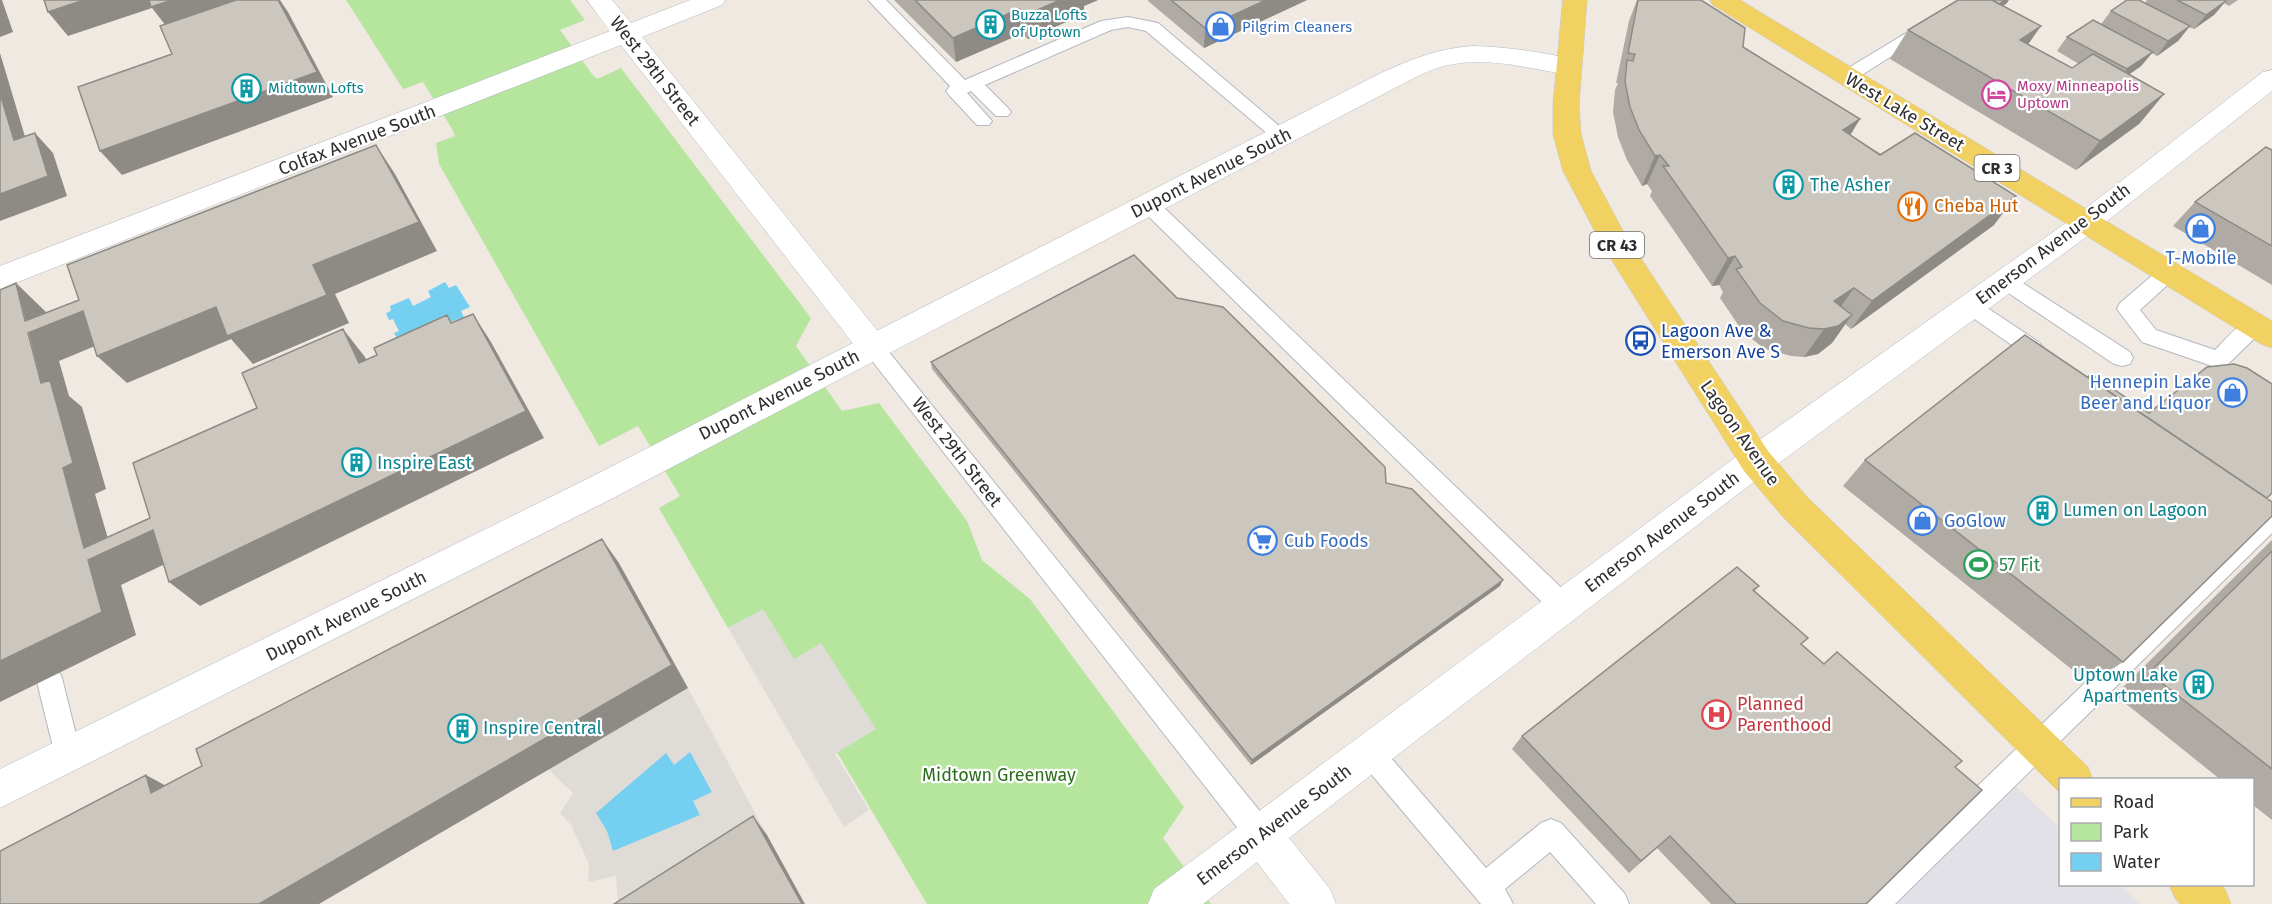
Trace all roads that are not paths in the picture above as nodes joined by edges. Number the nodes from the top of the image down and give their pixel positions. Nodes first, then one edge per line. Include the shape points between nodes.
1 (599, 0) edge
2 (713, 0) edge
3 (876, 0) edge
4 (1575, 0) edge
5 (1722, 0) edge
6 (1973, 0) edge
7 (627, 35) junction
8 (1570, 67) junction
9 (1846, 77) junction
10 (2272, 78) edge
11 (964, 88) junction
12 (1002, 112) dead end
13 (983, 121) dead end
14 (1282, 136) junction
15 (1149, 205) junction
16 (2086, 222) junction
17 (2169, 273) junction
18 (0, 278) edge
19 (2005, 281) junction
20 (1970, 306) junction
21 (2263, 331) edge
22 (873, 347) junction
23 (2033, 349) edge
24 (2122, 358) dead end
25 (1755, 461) junction
26 (2272, 518) edge
27 (1563, 606) junction
28 (49, 678) edge
29 (2038, 746) junction
30 (1370, 753) junction
31 (69, 754) junction
32 (2072, 778) edge
33 (0, 789) edge
34 (1261, 836) junction
35 (2190, 886) edge
36 (1183, 893) edge
37 (1492, 896) edge
38 (1315, 904) edge
39 (1615, 904) edge
40 (1875, 904) edge
41 (2211, 904) edge

1 - 7 street, West 29th Street
2 - 7 street, Colfax Avenue South
3 - 11 lane
4 - 8 main road, Lagoon Avenue / CR 43
5 - 9 main road, West Lake Street / CR 3
6 - 9 lane
7 - 18 street, Colfax Avenue South
7 - 22 street, West 29th Street
8 - 14 street, Dupont Avenue South via 1493,55 1457,55 1421,66
8 - 25 main road, Lagoon Avenue / CR 43 via 1567,135 1577,171 1611,236
9 - 16 main road, West Lake Street / CR 3
10 - 16 street, Emerson Avenue South
11 - 12 lane
11 - 13 lane
11 - 14 lane via 1107,25 1128,22 1152,27
14 - 15 street, Dupont Avenue South
15 - 22 street, Dupont Avenue South
15 - 27 lane
16 - 17 main road, West Lake Street / CR 3
16 - 19 street, Emerson Avenue South
17 - 21 main road, West Lake Street / CR 3
17 - 21 lane via 2127,309 2149,336 2218,360
19 - 20 street, Emerson Avenue South
19 - 24 lane
20 - 23 lane
20 - 25 street, Emerson Avenue South
22 - 31 street, Dupont Avenue South via 619,479
22 - 34 lane, West 29th Street
25 - 27 street, Emerson Avenue South
25 - 29 main road, Lagoon Avenue / CR 43 via 1802,515
26 - 29 lane
27 - 30 street, Emerson Avenue South
28 - 31 lane
29 - 32 main road, Lagoon Avenue / CR 43
29 - 40 lane
30 - 34 street, Emerson Avenue South
30 - 37 lane
31 - 33 street, Dupont Avenue South
34 - 36 street, Emerson Avenue South
34 - 38 street, West 29th Street
35 - 41 main road
37 - 39 lane via 1551,833

